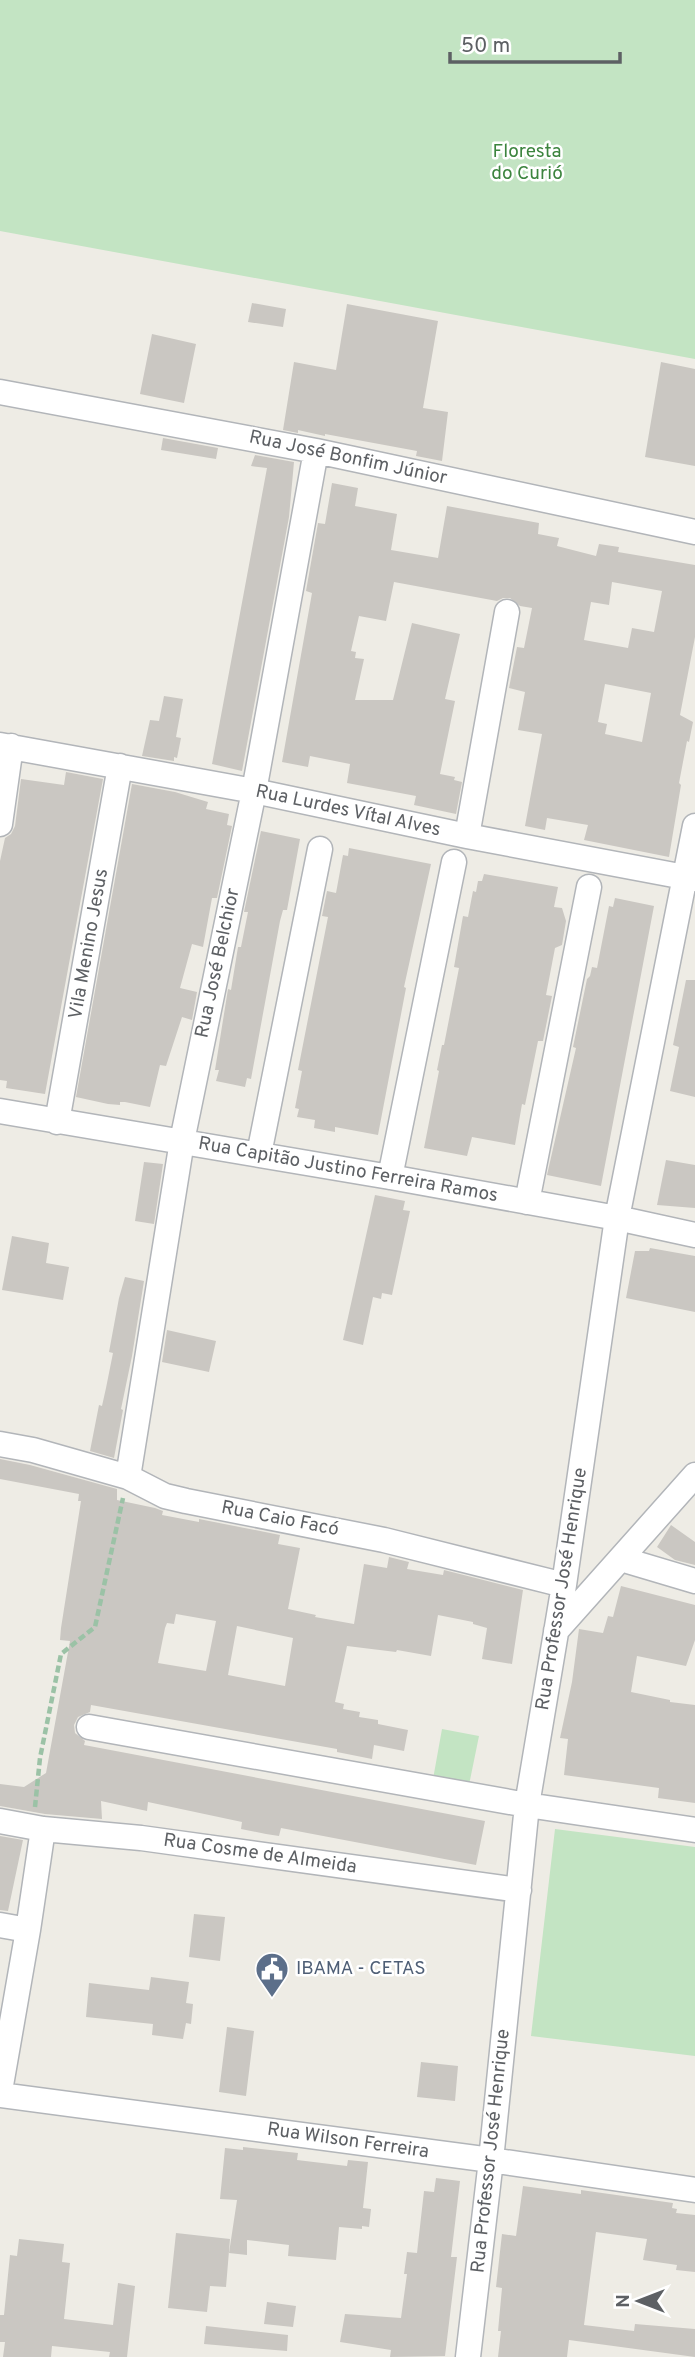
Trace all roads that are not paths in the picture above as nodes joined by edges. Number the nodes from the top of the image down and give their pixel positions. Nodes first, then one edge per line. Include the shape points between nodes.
1 (0, 392) edge
2 (316, 451) junction
3 (695, 533) edge
4 (507, 612) dead end
5 (6, 746) edge
6 (120, 766) junction
7 (254, 791) junction
8 (0, 824) edge
9 (695, 826) edge
10 (467, 836) junction
11 (320, 849) dead end
12 (454, 862) dead end
13 (690, 878) edge
14 (589, 887) dead end
15 (0, 1111) edge
16 (57, 1122) junction
17 (182, 1141) junction
18 (260, 1154) junction
19 (390, 1177) junction
20 (527, 1202) junction
21 (617, 1218) junction
22 (695, 1235) edge
23 (0, 1444) edge
24 (695, 1475) edge
25 (128, 1477) junction
26 (621, 1559) junction
27 (695, 1581) edge
28 (564, 1585) junction
29 (556, 1631) junction
30 (89, 1727) dead end
31 (527, 1805) junction
32 (0, 1821) edge
33 (37, 1828) junction
34 (695, 1830) edge
35 (519, 1890) junction
36 (0, 1925) edge
37 (28, 1930) junction
38 (0, 2093) edge
39 (491, 2160) junction
40 (695, 2190) edge
41 (468, 2357) edge

1 - 2 street, Rua José Bonfim Júnior
2 - 3 street, Rua José Bonfim Júnior
2 - 7 street, Rua José Belchior
4 - 10 street
5 - 6 street, Rua Lurdes Vítal Alves
5 - 8 street
6 - 7 street, Rua Lurdes Vítal Alves
6 - 16 street, Vila Menino Jesus
7 - 10 street, Rua Lurdes Vítal Alves
7 - 17 street, Rua José Belchior
9 - 13 street, Rua Professor José Henrique
10 - 13 street, Rua Lurdes Vítal Alves
11 - 18 street
12 - 19 street
13 - 21 street, Rua Professor José Henrique
14 - 20 street
15 - 16 street, Rua Capitão Justino Ferreira Ramos
16 - 17 street, Rua Capitão Justino Ferreira Ramos
17 - 18 street, Rua Capitão Justino Ferreira Ramos
17 - 25 street, Rua José Belchior
18 - 19 street, Rua Capitão Justino Ferreira Ramos
19 - 20 street, Rua Capitão Justino Ferreira Ramos
20 - 21 street, Rua Capitão Justino Ferreira Ramos
21 - 22 street, Rua Capitão Justino Ferreira Ramos
21 - 28 street, Rua Professor José Henrique
23 - 25 street, Rua Caio Facó
24 - 26 street
25 - 28 street, Rua Caio Facó via 164,1496 384,1540
26 - 27 street
26 - 29 street
28 - 29 street, Rua Professor José Henrique
29 - 31 street, Rua Professor José Henrique
30 - 31 street
31 - 34 street
31 - 35 street, Rua Professor José Henrique
32 - 33 street, Rua Cosme de Almeida
33 - 35 street, Rua Cosme de Almeida
33 - 37 street
35 - 39 street, Rua Professor José Henrique
36 - 37 street
37 - 38 street
38 - 39 street, Rua Wilson Ferreira
39 - 40 street, Rua Wilson Ferreira
39 - 41 street, Rua Professor José Henrique

